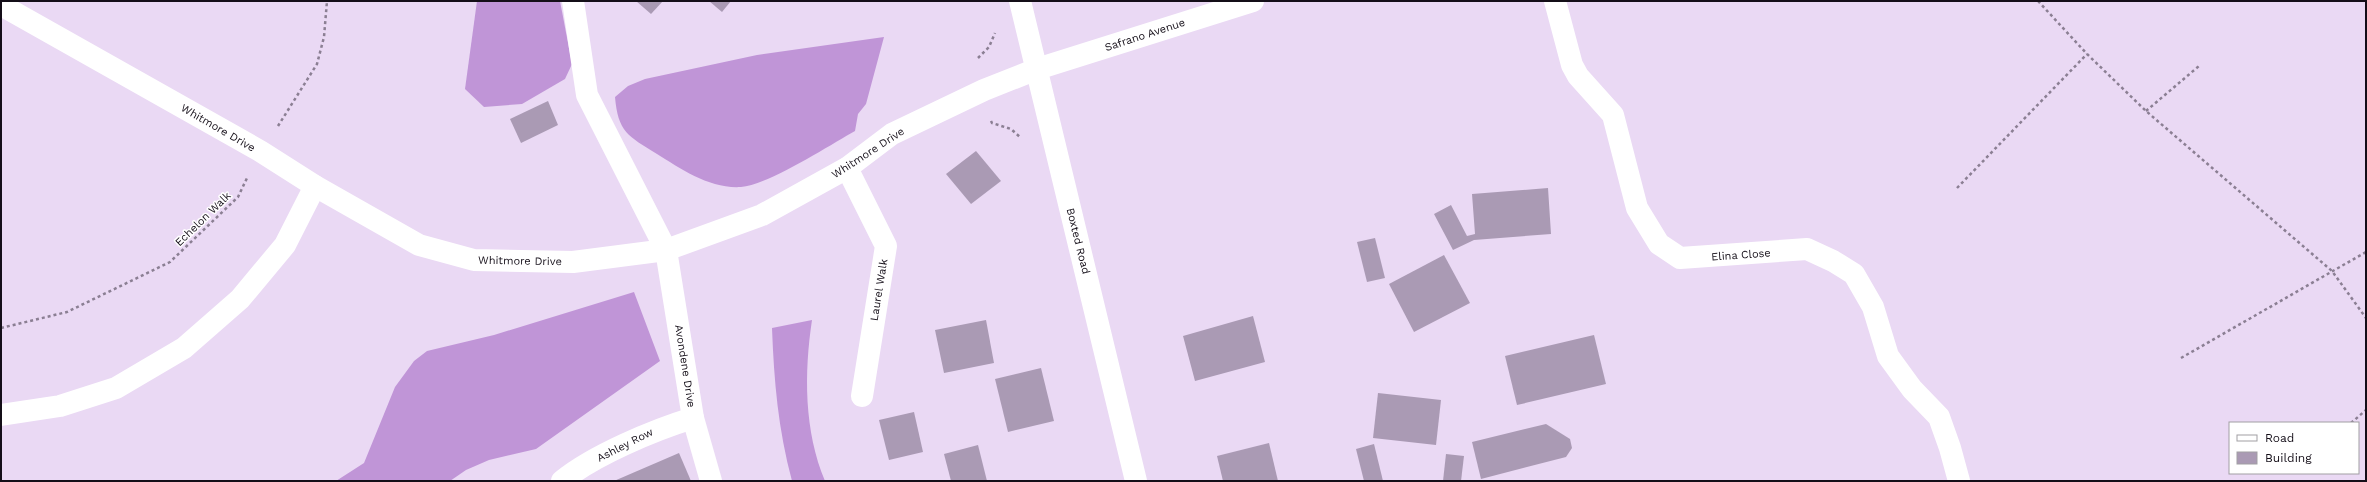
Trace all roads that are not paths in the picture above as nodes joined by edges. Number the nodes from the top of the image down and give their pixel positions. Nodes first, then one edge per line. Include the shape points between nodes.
1 (573, 1) edge
2 (1020, 1) edge
3 (1252, 1) edge
4 (1555, 1) edge
5 (1, 4) edge
6 (1037, 69) junction
7 (847, 168) junction
8 (315, 186) junction
9 (666, 250) junction
10 (862, 396) dead end
11 (1, 415) edge
12 (693, 418) junction
13 (562, 481) edge
14 (711, 481) edge
15 (1136, 481) edge
16 (1958, 481) edge

1 - 9 street, Avondene Drive via 587,95
2 - 6 street, Boxted Road
3 - 6 street, Safrano Avenue
4 - 16 street, Elina Close via 1572,65 1578,76 1612,116 1637,208 1658,244 1680,258 1807,249 1854,274 1873,307 1888,356 1912,389 1939,417
5 - 8 street, Whitmore Drive via 260,151
6 - 7 street, Whitmore Drive via 984,90 892,134
6 - 15 street, Boxted Road
7 - 9 street, Whitmore Drive via 762,215
7 - 10 street, Laurel Walk via 886,246
8 - 9 street, Whitmore Drive via 419,245 474,260 574,262
8 - 11 street via 285,245 240,299 184,348 116,388 60,406
9 - 12 street, Avondene Drive
12 - 13 street, Ashley Row via 658,429 607,454
12 - 14 street, Avondene Drive

